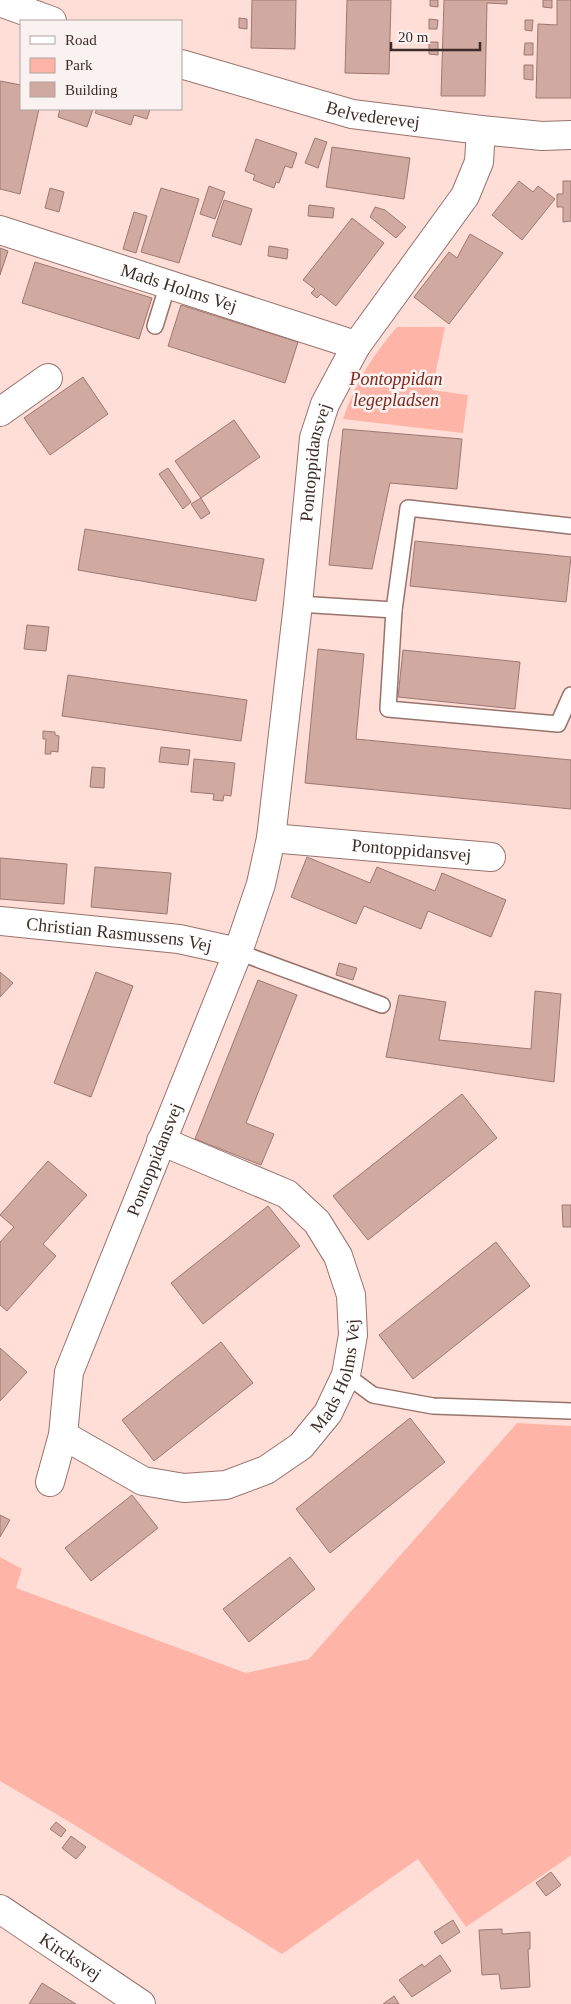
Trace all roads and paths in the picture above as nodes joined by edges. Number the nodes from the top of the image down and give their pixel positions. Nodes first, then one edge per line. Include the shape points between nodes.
1 (0, 2) edge
2 (49, 20) edge
3 (182, 64) edge
4 (480, 130) junction
5 (571, 135) edge
6 (0, 230) edge
7 (168, 284) junction
8 (155, 326) dead end
9 (356, 346) junction
10 (48, 378) dead end
11 (0, 412) edge
12 (571, 526) edge
13 (298, 604) junction
14 (394, 610) junction
15 (571, 695) edge
16 (271, 838) junction
17 (491, 857) dead end
18 (0, 921) edge
19 (238, 952) junction
20 (382, 1005) dead end
21 (161, 1141) junction
22 (346, 1375) junction
23 (571, 1411) edge
24 (63, 1435) junction
25 (50, 1482) dead end
26 (0, 1909) edge
27 (141, 2004) edge

1 - 2 street
3 - 4 street, Belvederevej via 352,114
4 - 5 street, Belvederevej via 542,136
4 - 9 street, Pontoppidansvej via 479,162 465,196
6 - 7 street, Mads Holms Vej
7 - 8 lane
7 - 9 street, Mads Holms Vej
9 - 13 street, Pontoppidansvej via 325,404 314,438
10 - 11 street
12 - 14 lane via 408,508
13 - 14 lane
13 - 16 street, Pontoppidansvej
14 - 15 lane via 388,709 558,724
16 - 17 street, Pontoppidansvej
16 - 19 street, Pontoppidansvej via 261,884
18 - 19 street, Christian Rasmussens Vej via 179,939
19 - 20 lane
19 - 21 street, Pontoppidansvej
21 - 22 street, Mads Holms Vej via 287,1194 317,1222 338,1256 351,1295 353,1335
21 - 24 street, Pontoppidansvej via 69,1372
22 - 23 lane via 373,1395 433,1406
22 - 24 street, Mads Holms Vej via 328,1414 301,1446 266,1470 226,1484 184,1488 143,1481
24 - 25 street, Pontoppidansvej
26 - 27 street, Kircksvej

